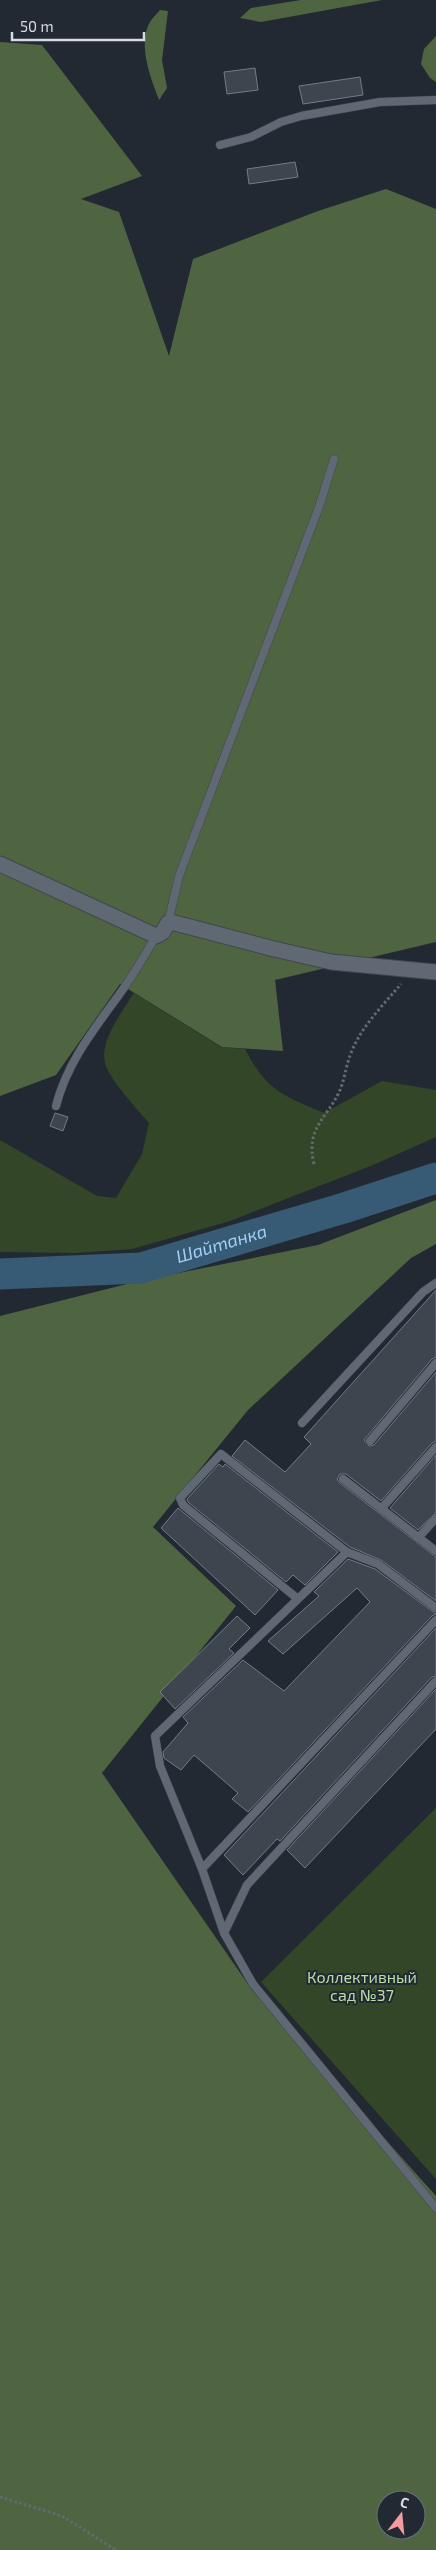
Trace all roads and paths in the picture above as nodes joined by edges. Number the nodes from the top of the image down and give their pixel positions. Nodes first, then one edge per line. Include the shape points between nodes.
1 (436, 100) edge
2 (220, 145) dead end
3 (334, 459) dead end
4 (0, 864) edge
5 (168, 923) junction
6 (156, 936) junction
7 (418, 969) junction
8 (436, 972) edge
9 (56, 1106) dead end
10 (314, 1164) dead end
11 (436, 1283) edge
12 (436, 1363) edge
13 (302, 1423) dead end
14 (370, 1441) dead end
15 (436, 1447) edge
16 (343, 1480) dead end
17 (381, 1509) junction
18 (436, 1518) edge
19 (418, 1538) junction
20 (436, 1551) edge
21 (347, 1552) junction
22 (298, 1599) junction
23 (436, 1608) edge
24 (436, 1620) edge
25 (436, 1681) edge
26 (202, 1869) junction
27 (224, 1932) junction
28 (436, 2208) edge
29 (0, 2497) edge
30 (116, 2550) edge

1 - 2 lane via 380,102 301,116 251,137
3 - 5 lane via 319,507 179,876
4 - 6 street
5 - 6 street
5 - 7 street via 331,962
6 - 9 lane via 79,1051
7 - 8 street
7 - 10 path via 387,999 358,1038 340,1091 318,1123 313,1138
11 - 13 lane via 423,1292
12 - 14 lane
15 - 17 lane
16 - 17 lane
17 - 19 lane
18 - 19 lane
19 - 20 lane
21 - 22 lane
21 - 22 lane via 220,1454 212,1460 180,1498 183,1505
21 - 23 lane via 378,1564
22 - 26 lane via 155,1736 160,1766
24 - 26 lane
25 - 27 lane via 247,1885
26 - 27 lane
27 - 28 lane via 253,1984
29 - 30 path via 62,2516

